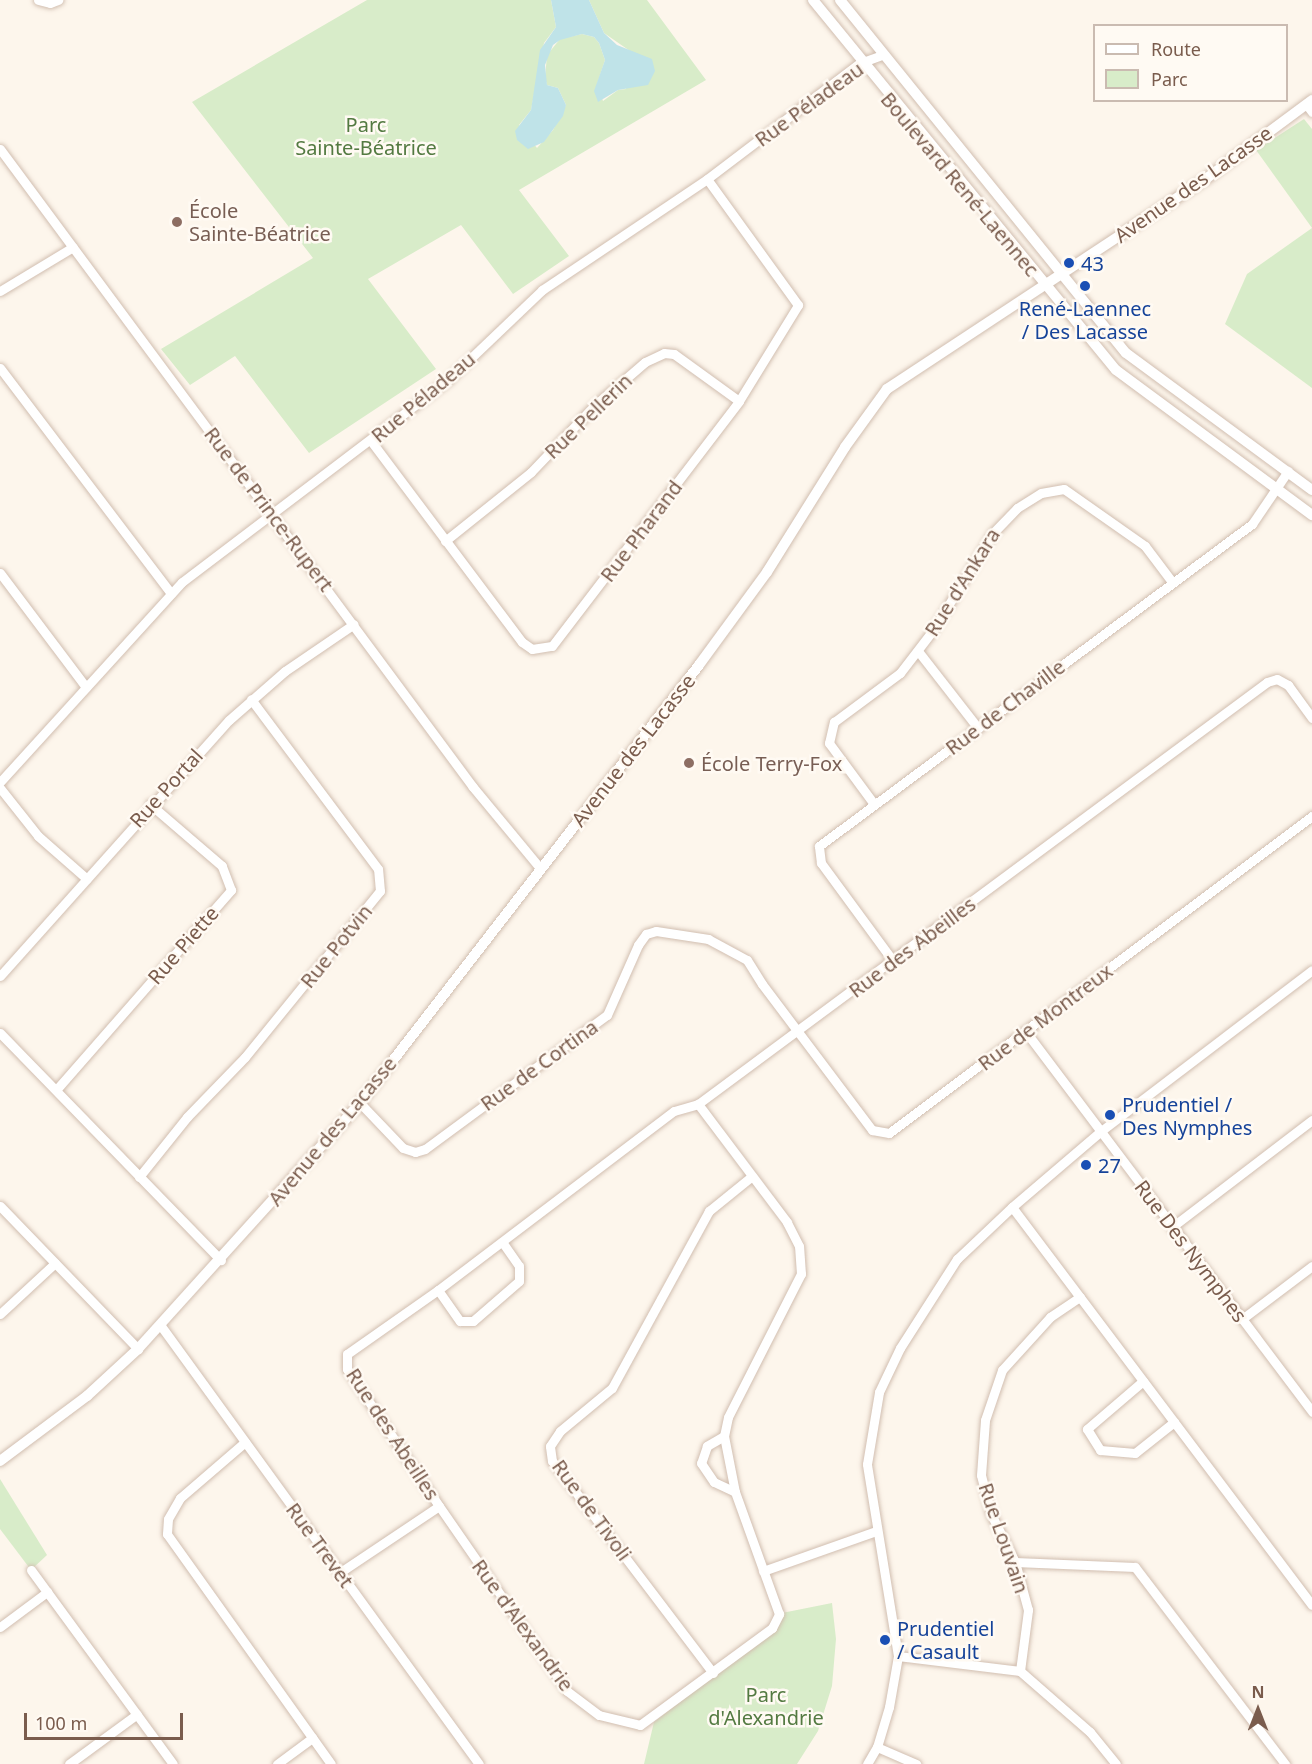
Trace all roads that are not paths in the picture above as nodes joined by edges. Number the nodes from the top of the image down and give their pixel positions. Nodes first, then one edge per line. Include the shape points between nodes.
1 (38, 0) edge
2 (58, 0) edge
3 (813, 0) edge
4 (840, 0) edge
5 (882, 56) junction
6 (860, 63) junction
7 (1310, 105) edge
8 (0, 149) edge
9 (707, 179) junction
10 (73, 247) junction
11 (1061, 273) junction
12 (1043, 284) junction
13 (0, 291) edge
14 (0, 368) edge
15 (740, 401) junction
16 (371, 441) junction
17 (1288, 471) junction
18 (1278, 486) junction
19 (1312, 490) edge
20 (272, 513) junction
21 (1312, 515) edge
22 (445, 541) junction
23 (0, 573) edge
24 (1173, 583) junction
25 (171, 593) junction
26 (354, 624) junction
27 (918, 651) junction
28 (86, 687) junction
29 (251, 699) junction
30 (1312, 718) edge
31 (978, 728) junction
32 (0, 782) edge
33 (0, 788) edge
34 (150, 804) junction
35 (874, 804) junction
36 (1312, 816) edge
37 (540, 868) junction
38 (87, 879) junction
39 (893, 961) junction
40 (1312, 970) edge
41 (0, 976) edge
42 (799, 1030) junction
43 (1026, 1032) junction
44 (0, 1033) edge
45 (56, 1090) junction
46 (360, 1103) junction
47 (698, 1104) junction
48 (1312, 1120) edge
49 (1101, 1131) junction
50 (752, 1176) junction
51 (139, 1177) junction
52 (0, 1206) edge
53 (1012, 1207) junction
54 (1172, 1227) junction
55 (502, 1242) junction
56 (221, 1260) junction
57 (55, 1263) junction
58 (1312, 1266) edge
59 (438, 1290) junction
60 (1080, 1297) junction
61 (0, 1314) edge
62 (1242, 1319) junction
63 (161, 1326) junction
64 (138, 1349) junction
65 (1143, 1381) junction
66 (1312, 1412) edge
67 (1174, 1422) junction
68 (724, 1436) junction
69 (245, 1442) junction
70 (0, 1461) edge
71 (735, 1492) junction
72 (439, 1506) junction
73 (876, 1532) junction
74 (1015, 1562) junction
75 (31, 1570) dead end
76 (763, 1571) junction
77 (339, 1573) junction
78 (47, 1592) junction
79 (1312, 1605) edge
80 (0, 1627) edge
81 (898, 1656) junction
82 (1020, 1671) junction
83 (713, 1673) junction
84 (137, 1714) junction
85 (312, 1738) junction
86 (877, 1748) junction
87 (69, 1764) edge
88 (173, 1764) edge
89 (277, 1764) edge
90 (331, 1764) edge
91 (479, 1764) edge
92 (867, 1764) edge
93 (916, 1764) edge
94 (1116, 1764) edge
95 (1284, 1764) edge

1 - 2 street
3 - 6 street, Boulevard René-Laennec
4 - 5 street, Boulevard René-Laennec
5 - 6 street, Rue Péladeau
5 - 11 street, Boulevard René-Laennec
6 - 9 street, Rue Péladeau
6 - 12 street, Boulevard René-Laennec
7 - 11 street, Avenue des Lacasse
8 - 10 street, Rue de Prince-Rupert
9 - 15 street, Rue Pharand via 798,305
9 - 16 street, Rue Péladeau via 542,290 449,379
10 - 13 street
10 - 20 street, Rue de Prince-Rupert
11 - 12 street, Avenue des Lacasse
11 - 17 street, Boulevard René-Laennec via 1126,353
12 - 18 street, Boulevard René-Laennec via 1116,370
12 - 37 street, Avenue des Lacasse via 887,388 753,591
14 - 25 street
15 - 22 street, Rue Pellerin via 674,354 664,353 645,362 594,406 531,472
15 - 22 street, Rue Pharand via 613,569 552,646 543,651 522,642
16 - 20 street, Rue Péladeau
16 - 22 street, Rue Pharand
17 - 18 street, Rue de Chaville
17 - 19 street, Boulevard René-Laennec
18 - 21 street, Boulevard René-Laennec
18 - 24 street, Rue de Chaville via 1252,524
20 - 25 street, Rue Péladeau
20 - 26 street, Rue de Prince-Rupert
23 - 28 street
24 - 27 street, Rue d'Ankara via 1145,546 1064,489 1052,489 1003,520
24 - 31 street, Rue de Chaville
25 - 28 street, Rue Péladeau
26 - 29 street, Rue Portal
26 - 37 street, Rue de Prince-Rupert via 473,787
27 - 31 street
27 - 35 street, Rue d'Ankara via 900,673 834,722 829,743
28 - 32 street, Rue Péladeau
29 - 34 street, Rue Portal
29 - 51 street, Rue Potvin via 378,869 380,891
30 - 39 street, Rue des Abeilles via 1288,685 1277,679 1267,682
31 - 35 street, Rue de Chaville
33 - 38 street via 38,836
34 - 38 street, Rue Portal
34 - 45 street, Rue Piette via 222,866 231,890
35 - 39 street, Rue de Chaville via 819,846 821,863
36 - 43 street, Rue de Montreux
37 - 46 street, Avenue des Lacasse
38 - 41 street, Rue Portal
39 - 42 street, Rue des Abeilles
40 - 49 street
42 - 43 street, Rue de Montreux via 872,1130 889,1133
42 - 46 street, Rue de Cortina via 739,954 708,939 656,931 646,934 638,945 607,1015 425,1149 415,1152 403,1148
42 - 47 street, Rue des Abeilles
43 - 49 street, Rue Des Nymphes
44 - 45 street
45 - 51 street
46 - 56 street, Avenue des Lacasse
47 - 50 street, Rue d'Alexandrie
47 - 55 street, Rue des Abeilles via 674,1111
48 - 54 street
49 - 53 street
49 - 54 street, Rue Des Nymphes
50 - 68 street, Rue d'Alexandrie via 788,1222 799,1246 801,1274 728,1417
50 - 83 street, Rue de Tivoli via 709,1212 612,1388 560,1431 550,1446 552,1461
51 - 56 street
52 - 57 street
53 - 60 street
53 - 73 street via 957,1259 900,1348 879,1392 867,1464
54 - 62 street, Rue Des Nymphes
55 - 59 street, Rue des Abeilles
55 - 59 street via 519,1266 519,1281 473,1321 460,1321
56 - 63 street, Avenue des Lacasse
57 - 61 street
57 - 64 street
58 - 62 street
59 - 72 street, Rue des Abeilles via 347,1354 347,1369
60 - 65 street
60 - 74 street, Rue Louvain via 1050,1317 1002,1370 985,1420 981,1475 992,1514
62 - 66 street, Rue Des Nymphes
63 - 64 street, Avenue des Lacasse
63 - 69 street, Rue Trevet
64 - 70 street, Avenue des Lacasse via 87,1396
65 - 67 street
65 - 67 street via 1087,1429 1100,1450 1135,1453
67 - 79 street
68 - 71 street, Rue d'Alexandrie
68 - 71 street, Rue d'Alexandrie via 707,1446 701,1463 714,1482
69 - 77 street, Rue Trevet
69 - 85 street via 180,1498 168,1519 167,1534
71 - 76 street, Rue d'Alexandrie
72 - 77 street, Rue des Abeilles
72 - 83 street, Rue d'Alexandrie via 567,1691 598,1715 640,1725
73 - 76 street
73 - 81 street via 892,1599
74 - 82 street, Rue Louvain via 1028,1610
74 - 95 street via 1135,1567
75 - 78 street
76 - 83 street, Rue d'Alexandrie via 779,1614 772,1628
77 - 91 street, Rue Trevet
78 - 80 street
78 - 84 street
81 - 82 street
81 - 86 street
82 - 94 street via 1090,1732
84 - 87 street
84 - 88 street
85 - 89 street
85 - 90 street
86 - 92 street
86 - 93 street

